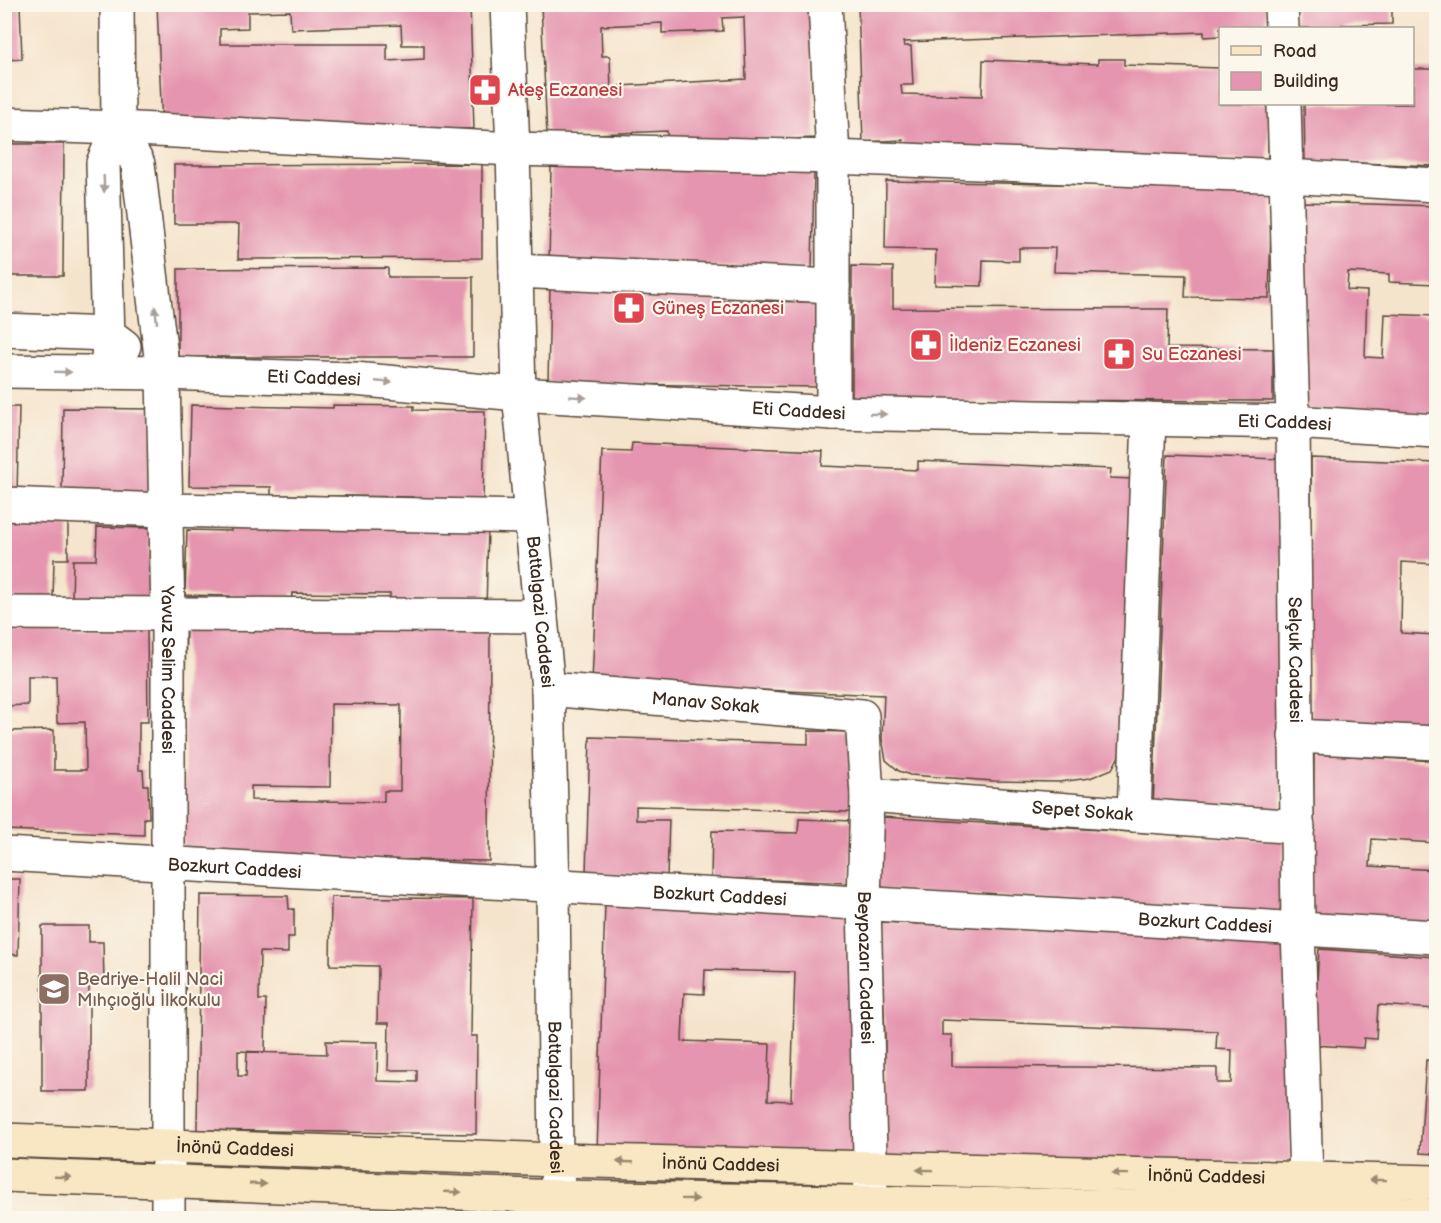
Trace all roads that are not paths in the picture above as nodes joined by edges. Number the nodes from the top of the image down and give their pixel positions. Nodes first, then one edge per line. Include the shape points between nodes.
1 (117, 4) edge
2 (507, 4) edge
3 (825, 4) edge
4 (1281, 4) edge
5 (1282, 27) edge
6 (1284, 105) edge
7 (4, 124) edge
8 (118, 128) junction
9 (513, 149) junction
10 (833, 157) junction
11 (1287, 176) junction
12 (1437, 185) edge
13 (516, 271) junction
14 (833, 286) junction
15 (4, 330) edge
16 (108, 334) junction
17 (4, 371) edge
18 (109, 373) junction
19 (163, 373) junction
20 (519, 394) junction
21 (833, 413) junction
22 (1149, 419) junction
23 (1293, 423) junction
24 (1437, 431) edge
25 (4, 504) edge
26 (165, 510) junction
27 (531, 517) junction
28 (4, 613) edge
29 (168, 616) junction
30 (541, 616) junction
31 (548, 689) junction
32 (862, 716) joint
33 (1295, 736) junction
34 (1437, 743) edge
35 (867, 795) junction
36 (1134, 815) junction
37 (1298, 827) junction
38 (4, 854) edge
39 (167, 864) junction
40 (554, 888) junction
41 (864, 903) junction
42 (1298, 928) junction
43 (1437, 937) edge
44 (4, 1140) edge
45 (168, 1146) junction
46 (556, 1160) junction
47 (871, 1169) junction
48 (4, 1175) edge
49 (1306, 1178) junction
50 (167, 1180) junction
51 (1437, 1182) edge
52 (560, 1208) edge
53 (871, 1210) edge
54 (1309, 1214) edge
55 (1437, 1215) edge
56 (168, 1218) edge

1 - 8 street, Yavuz Selim Caddesi
2 - 9 street, Battalgazi Caddesi
3 - 10 street
4 - 5 street
6 - 11 street, Selçuk Caddesi
7 - 8 street
8 - 9 street
8 -> 16 street, Yavuz Selim Caddesi via 103,163
19 -> 8 street, Yavuz Selim Caddesi via 138,164
9 - 10 street
9 - 13 street, Battalgazi Caddesi
10 - 11 street
10 - 14 street
11 - 12 street
11 - 23 street, Selçuk Caddesi
13 - 14 street
13 - 20 street, Battalgazi Caddesi
14 - 21 street
15 - 16 street
16 - 18 street, Yavuz Selim Caddesi
16 - 19 street
17 -> 18 street, Eti Caddesi
18 - 19 street, Eti Caddesi
19 -> 20 street, Eti Caddesi via 354,379
19 - 26 street, Yavuz Selim Caddesi
20 -> 21 street, Eti Caddesi
20 - 27 street, Battalgazi Caddesi
21 -> 22 street, Eti Caddesi
22 - 23 street, Eti Caddesi
22 - 36 street
23 - 24 street, Eti Caddesi
23 - 33 street, Selçuk Caddesi
25 - 26 street
26 - 27 street
26 - 29 street, Yavuz Selim Caddesi
27 - 30 street, Battalgazi Caddesi
28 - 29 street
29 - 30 street
29 - 39 street, Yavuz Selim Caddesi
30 - 31 street, Battalgazi Caddesi
31 - 32 street, Manav Sokak
31 - 40 street, Battalgazi Caddesi
32 - 35 street, Beypazarı Caddesi
33 - 34 street
33 - 37 street, Selçuk Caddesi
35 - 36 street, Sepet Sokak
35 - 41 street, Beypazarı Caddesi
36 - 37 street, Sepet Sokak
37 - 42 street, Selçuk Caddesi
38 - 39 street, Bozkurt Caddesi
39 - 40 street, Bozkurt Caddesi
39 - 45 street, Yavuz Selim Caddesi
40 - 41 street, Bozkurt Caddesi
40 - 46 street, Battalgazi Caddesi
41 - 42 street, Bozkurt Caddesi
41 - 47 street, Beypazarı Caddesi
42 - 43 street, Bozkurt Caddesi
42 - 49 street, Selçuk Caddesi
44 - 45 main road, İnönü Caddesi
45 - 46 main road, İnönü Caddesi
45 - 50 street, Yavuz Selim Caddesi
47 -> 46 main road, İnönü Caddesi
46 - 52 street, Battalgazi Caddesi
49 -> 47 main road, İnönü Caddesi
47 - 53 street, Beypazarı Caddesi
48 -> 50 main road, İnönü Caddesi
51 -> 49 main road, İnönü Caddesi
49 - 54 street, Selçuk Caddesi
50 -> 52 main road, İnönü Caddesi
50 - 56 street, Yavuz Selim Caddesi
52 -> 53 main road, İnönü Caddesi
53 - 54 main road, İnönü Caddesi
54 - 55 main road, İnönü Caddesi

